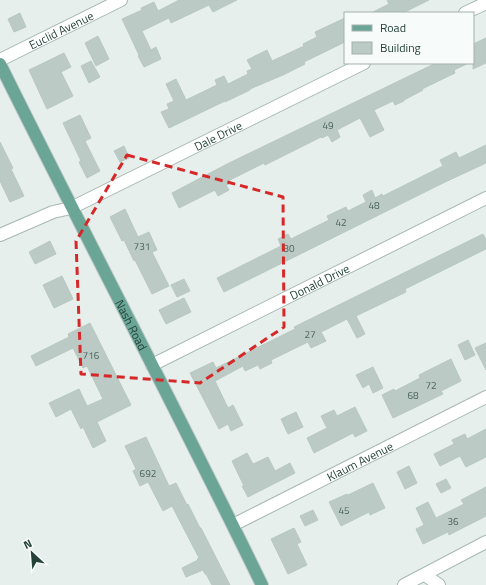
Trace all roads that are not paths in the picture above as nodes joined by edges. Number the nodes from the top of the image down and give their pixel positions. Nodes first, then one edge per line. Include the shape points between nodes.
1 (121, 0) edge
2 (486, 3) edge
3 (467, 12) edge
4 (0, 60) edge
5 (0, 64) edge
6 (362, 64) edge
7 (486, 198) edge
8 (71, 208) junction
9 (0, 235) edge
10 (152, 365) junction
11 (486, 397) edge
12 (233, 525) junction
13 (486, 542) edge
14 (425, 575) junction
15 (262, 585) edge
16 (404, 585) edge
17 (439, 585) edge

1 - 4 street, Euclid Avenue
2 - 3 street
5 - 8 main road, Nash Road
6 - 8 street, Dale Drive
7 - 10 street, Donald Drive
8 - 9 street, Dale Drive via 53,212
8 - 10 main road, Nash Road
10 - 12 main road, Nash Road
11 - 12 street, Klaum Avenue
12 - 15 main road, Nash Road
13 - 14 street
14 - 16 street
14 - 17 street

